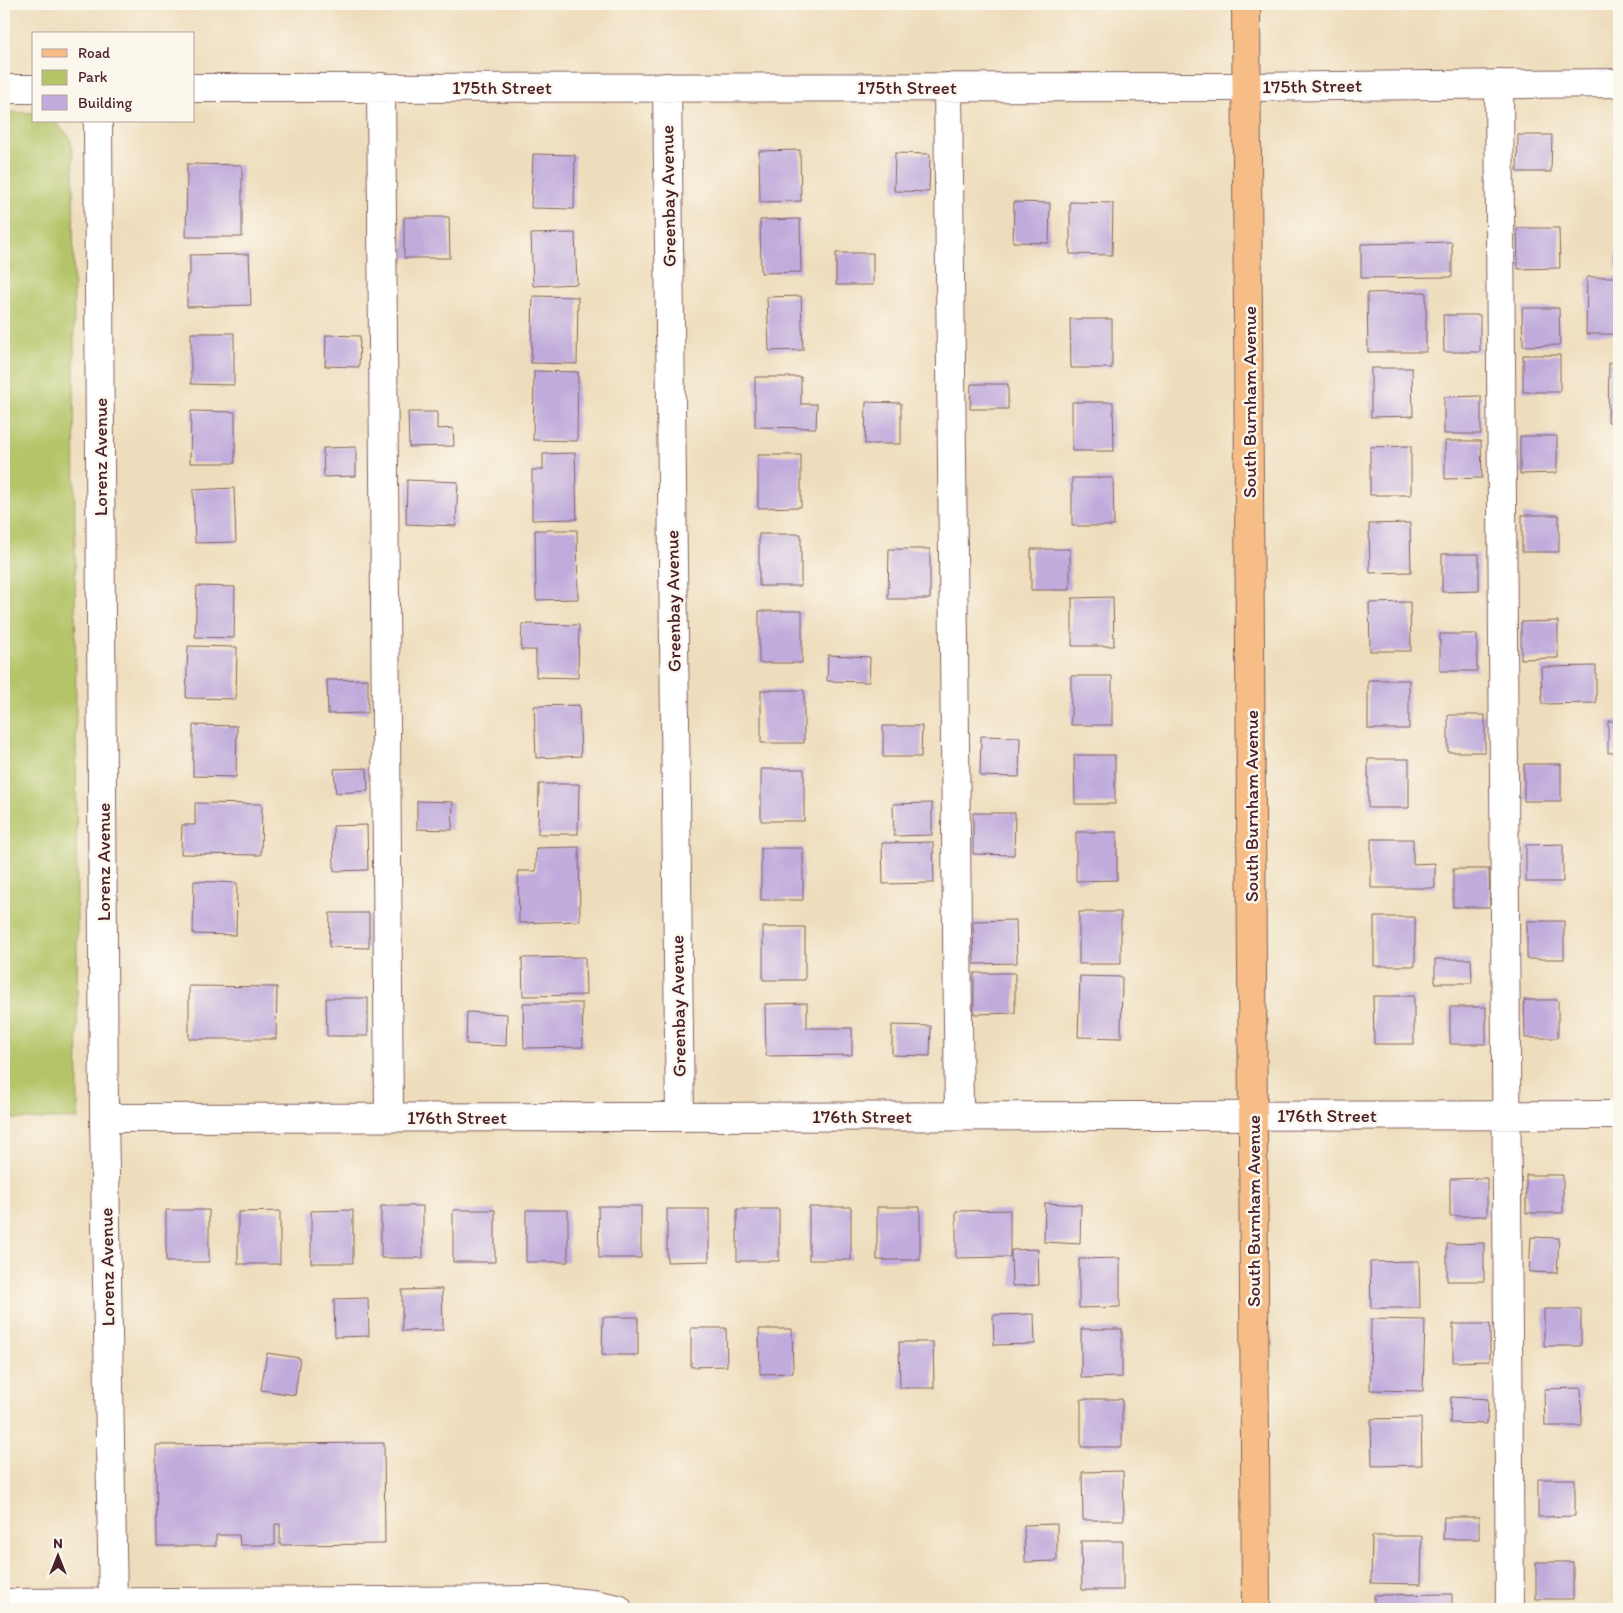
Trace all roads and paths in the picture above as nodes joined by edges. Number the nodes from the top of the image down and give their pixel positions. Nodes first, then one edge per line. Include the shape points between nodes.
1 (1246, 4) edge
2 (1619, 83) edge
3 (1499, 84) junction
4 (381, 87) junction
5 (666, 87) junction
6 (948, 87) junction
7 (1247, 87) junction
8 (195, 88) edge
9 (4, 89) edge
10 (32, 89) edge
11 (98, 122) edge
12 (959, 1115) junction
13 (1253, 1115) junction
14 (1506, 1115) junction
15 (1619, 1115) edge
16 (680, 1116) junction
17 (390, 1117) junction
18 (104, 1118) junction
19 (113, 1602) junction
20 (12, 1605) edge
21 (618, 1609) edge
22 (1256, 1609) edge
23 (1510, 1609) edge

1 - 7 main road, South Burnham Avenue
2 - 3 street, 175th Street
3 - 7 street, 175th Street
3 - 14 street
4 - 5 street, 175th Street
4 - 8 street, 175th Street
4 - 17 street
5 - 6 street, 175th Street
5 - 16 street, Greenbay Avenue
6 - 7 street, 175th Street
6 - 12 street
7 - 13 main road, South Burnham Avenue
9 - 10 street
11 - 18 street, Lorenz Avenue
12 - 13 street, 176th Street
12 - 16 street, 176th Street
13 - 14 street, 176th Street
13 - 22 main road, South Burnham Avenue
14 - 15 street, 176th Street
14 - 23 street
16 - 17 street, 176th Street
17 - 18 street, 176th Street
18 - 19 street, Lorenz Avenue
19 - 20 street
19 - 21 street via 548,1600

